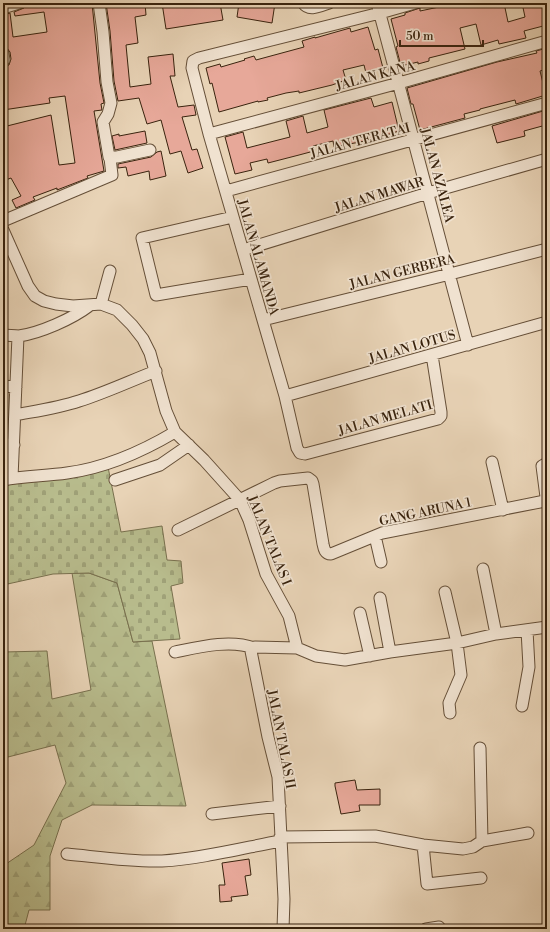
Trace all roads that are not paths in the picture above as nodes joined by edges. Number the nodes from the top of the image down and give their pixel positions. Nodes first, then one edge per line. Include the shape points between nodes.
1 (19, 3) edge
2 (99, 3) edge
3 (329, 3) edge
4 (414, 3) edge
5 (5, 6) edge
6 (307, 6) edge
7 (379, 8) edge
8 (547, 41) edge
9 (398, 83) junction
10 (547, 103) edge
11 (209, 134) junction
12 (414, 140) junction
13 (150, 150) dead end
14 (110, 158) junction
15 (547, 159) edge
16 (226, 191) junction
17 (428, 193) junction
18 (233, 217) junction
19 (3, 220) edge
20 (3, 230) edge
21 (547, 249) edge
22 (243, 250) junction
23 (8, 253) edge
24 (110, 271) dead end
25 (450, 274) junction
26 (251, 279) junction
27 (101, 304) junction
28 (89, 306) junction
29 (263, 320) junction
30 (547, 322) edge
31 (3, 335) edge
32 (18, 336) junction
33 (468, 345) junction
34 (432, 355) junction
35 (156, 371) junction
36 (3, 386) edge
37 (16, 387) junction
38 (285, 396) junction
39 (15, 415) junction
40 (176, 432) junction
41 (9, 444) edge
42 (189, 445) junction
43 (300, 453) joint
44 (492, 462) dead end
45 (547, 462) edge
46 (8, 479) edge
47 (115, 480) dead end
48 (240, 500) junction
49 (503, 510) junction
50 (178, 530) dead end
51 (375, 536) junction
52 (381, 562) dead end
53 (483, 569) dead end
54 (445, 592) dead end
55 (380, 598) dead end
56 (360, 612) dead end
57 (547, 627) edge
58 (527, 630) junction
59 (496, 634) junction
60 (457, 643) junction
61 (254, 648) junction
62 (297, 648) junction
63 (175, 652) dead end
64 (390, 652) junction
65 (370, 656) junction
66 (522, 706) dead end
67 (450, 713) dead end
68 (480, 748) dead end
69 (280, 806) junction
70 (212, 814) dead end
71 (528, 833) dead end
72 (280, 839) junction
73 (482, 841) junction
74 (423, 845) junction
75 (67, 854) dead end
76 (481, 878) dead end
77 (439, 927) dead end
78 (284, 929) edge
79 (426, 929) edge

1 - 5 street
2 - 14 street via 111,103 103,122
3 - 6 street
4 - 7 street
7 - 9 street, JALAN AZALEA
7 - 11 street, JALAN ALAMANDA via 193,61 192,68
8 - 9 street, JALAN KANA
9 - 11 street, JALAN KANA
9 - 12 street, JALAN AZALEA
10 - 12 street, JALAN TERATAI
11 - 16 street, JALAN ALAMANDA
12 - 16 street, JALAN TERATAI
12 - 17 street, JALAN AZALEA
13 - 14 street
14 - 19 street via 112,175
15 - 17 street, JALAN MAWAR
16 - 18 street, JALAN ALAMANDA
17 - 22 street, JALAN MAWAR
17 - 25 street, JALAN AZALEA
18 - 22 street, JALAN ALAMANDA
18 - 26 street via 142,238 156,295
20 - 23 street
21 - 25 street, JALAN GERBERA
22 - 26 street, JALAN ALAMANDA
23 - 28 street via 35,296 56,304
24 - 27 street
25 - 29 street, JALAN GERBERA
25 - 33 street, JALAN AZALEA
26 - 29 street, JALAN ALAMANDA
27 - 28 street
27 - 35 street, JALAN TALAS I via 117,310 132,325 143,339
28 - 32 street via 57,323
29 - 38 street, JALAN ALAMANDA
30 - 33 street, JALAN LOTUS
31 - 32 street
32 - 37 street
33 - 34 street, JALAN LOTUS
34 - 38 street, JALAN LOTUS
34 - 43 street, JALAN MELATI via 441,412 438,419 305,454
35 - 39 street via 77,402
35 - 40 street, JALAN TALAS I via 166,411
36 - 37 street
37 - 39 street
38 - 43 street, JALAN ALAMANDA
39 - 41 street
40 - 42 street, JALAN TALAS I
40 - 46 street via 144,449 105,464 68,473
41 - 46 street
42 - 47 street via 160,465
42 - 48 street, JALAN TALAS I
44 - 49 street
45 - 49 street, GANG ARUNA 1 via 542,466 545,501
48 - 50 street
48 - 51 street, GANG ARUNA 1 via 280,481 308,478 314,484 322,544 328,554
48 - 62 street, JALAN TALAS I via 266,574 289,616
49 - 51 street, GANG ARUNA 1
51 - 52 street
53 - 59 street
54 - 60 street
55 - 64 street
56 - 65 street
57 - 58 street
58 - 59 street
58 - 66 street via 529,667
59 - 60 street
60 - 64 street
60 - 67 street via 461,675 449,703
61 - 62 street
61 - 63 street via 246,645 213,645
61 - 69 street, JALAN TALAS II via 251,652 252,660 278,777
62 - 65 street via 316,656 345,660
64 - 65 street
68 - 73 street
69 - 70 street
69 - 72 street, JALAN TALAS II
71 - 73 street
72 - 74 street via 376,836
72 - 75 street via 162,861 117,860
72 - 78 street, JALAN TALAS II
73 - 74 street via 468,849
74 - 76 street via 427,884
77 - 79 street

